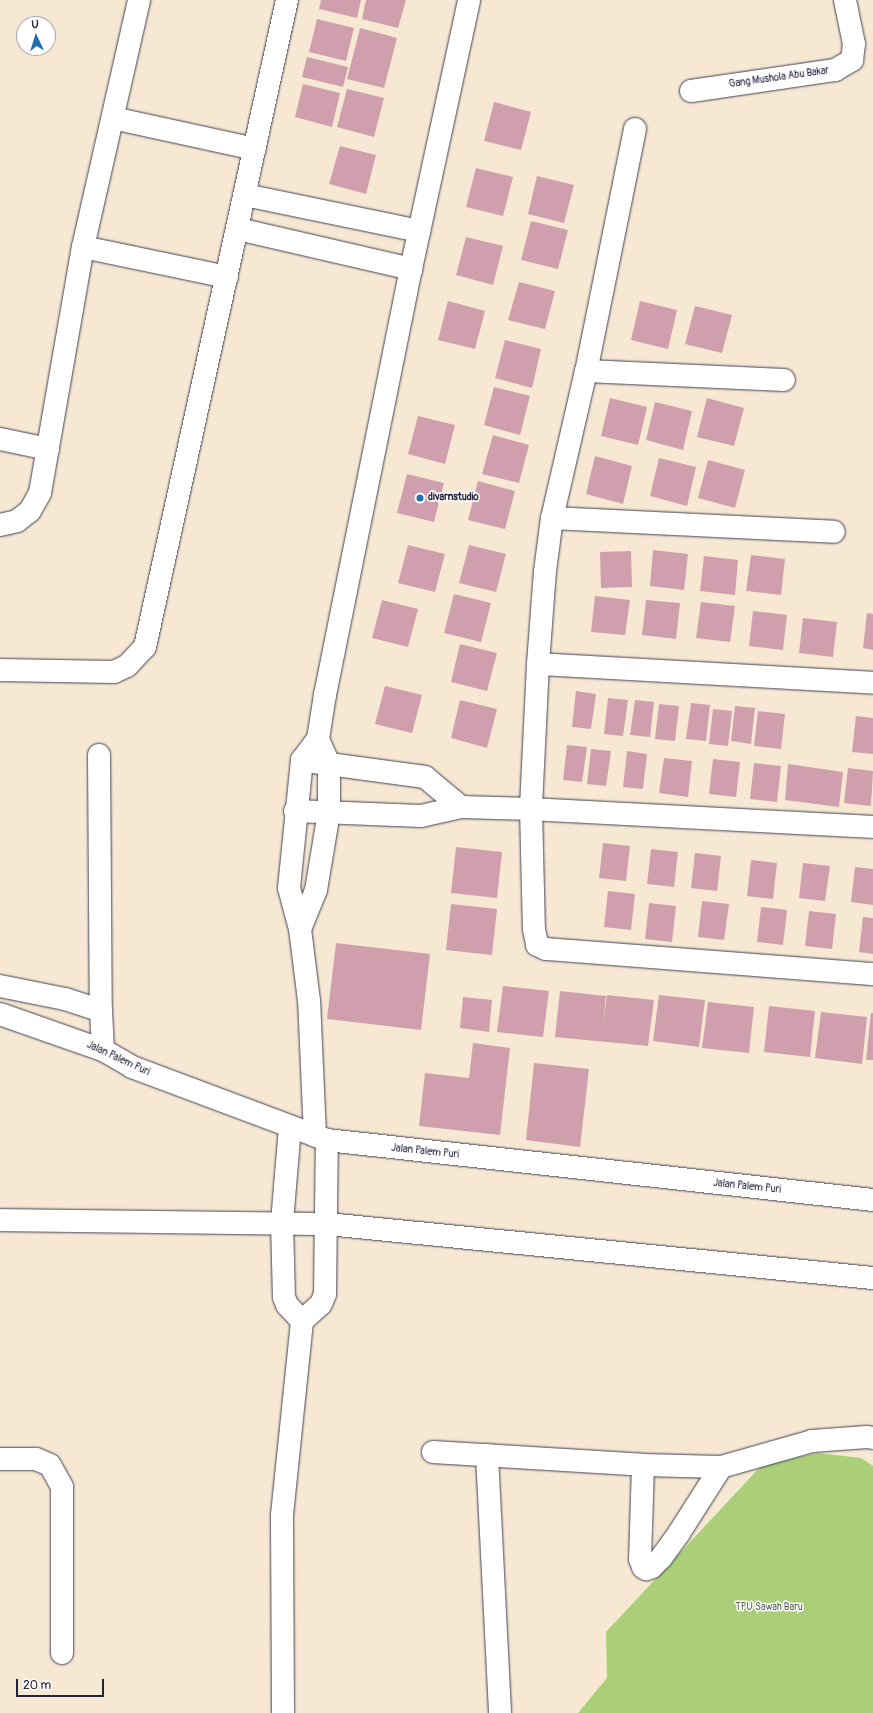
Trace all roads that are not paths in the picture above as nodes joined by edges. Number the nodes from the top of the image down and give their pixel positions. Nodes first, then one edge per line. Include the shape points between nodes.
1 (139, 0) edge
2 (287, 0) edge
3 (469, 0) edge
4 (845, 0) edge
5 (691, 90) dead end
6 (113, 118) junction
7 (635, 129) dead end
8 (255, 149) junction
9 (245, 195) junction
10 (238, 229) junction
11 (419, 231) junction
12 (83, 247) junction
13 (411, 269) junction
14 (227, 277) junction
15 (586, 370) junction
16 (784, 380) dead end
17 (0, 439) edge
18 (48, 449) junction
19 (552, 518) junction
20 (0, 525) edge
21 (834, 532) dead end
22 (538, 664) junction
23 (0, 670) edge
24 (873, 683) edge
25 (318, 739) junction
26 (99, 755) dead end
27 (302, 760) junction
28 (329, 764) junction
29 (461, 807) junction
30 (531, 809) junction
31 (295, 811) junction
32 (329, 812) junction
33 (873, 827) edge
34 (300, 929) junction
35 (873, 974) edge
36 (0, 986) edge
37 (101, 1011) junction
38 (0, 1014) edge
39 (103, 1050) junction
40 (290, 1127) junction
41 (321, 1138) junction
42 (873, 1200) edge
43 (0, 1220) edge
44 (282, 1222) junction
45 (327, 1224) junction
46 (873, 1278) edge
47 (302, 1321) junction
48 (873, 1438) edge
49 (433, 1452) dead end
50 (487, 1455) junction
51 (0, 1459) edge
52 (643, 1465) junction
53 (721, 1467) junction
54 (62, 1653) dead end
55 (283, 1713) edge
56 (500, 1713) edge

1 - 6 street
2 - 8 street
3 - 11 street
4 - 5 street, Gang Mushola Abu Bakar via 854,44 852,60 835,70
6 - 8 street
6 - 12 street
7 - 15 street
8 - 9 street
9 - 10 street
9 - 11 street
10 - 13 street
10 - 14 street
11 - 13 street
12 - 14 street
12 - 18 street
13 - 25 street
14 - 23 street via 145,647 127,666 114,672
15 - 16 street
15 - 19 street
17 - 18 street
18 - 20 street via 40,493 30,511 17,521
19 - 21 street
19 - 22 street
22 - 24 street
22 - 30 street
25 - 27 street
25 - 28 street
26 - 37 street
27 - 28 street
27 - 31 street
28 - 29 street via 425,776
28 - 32 street
29 - 30 street
29 - 32 street via 421,816
30 - 33 street
30 - 35 street via 534,928 538,945 546,949
31 - 32 street
31 - 34 street via 289,888
32 - 34 street via 316,890
34 - 41 street
36 - 37 street via 64,999
37 - 39 street
38 - 39 street, Jalan Palem Puri
39 - 40 street, Jalan Palem Puri via 132,1067
40 - 41 street, Jalan Palem Puri
40 - 44 street
41 - 42 street, Jalan Palem Puri
41 - 45 street
43 - 44 street
44 - 45 street
44 - 47 street via 284,1297 287,1305
45 - 46 street
45 - 47 street via 325,1294 321,1304
47 - 55 street via 282,1515
48 - 53 street via 812,1441
49 - 50 street
50 - 52 street
50 - 56 street
51 - 54 street via 36,1459 50,1465 62,1487
52 - 53 street
52 - 53 street via 640,1559 646,1569 661,1558

